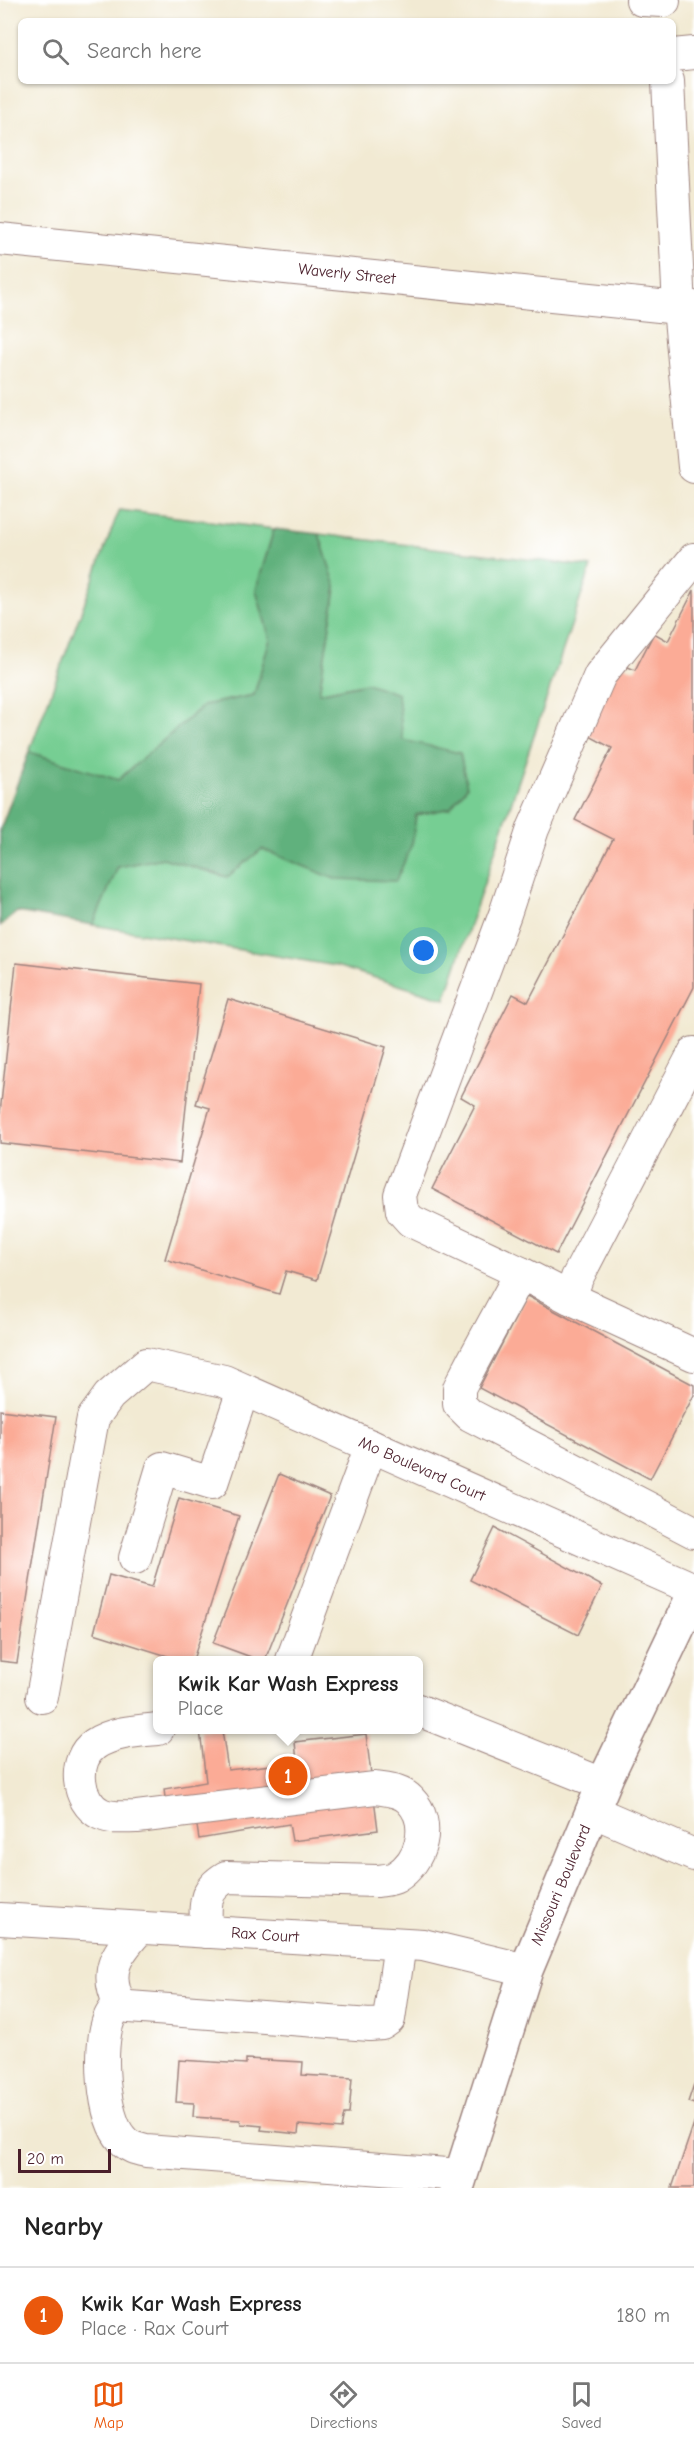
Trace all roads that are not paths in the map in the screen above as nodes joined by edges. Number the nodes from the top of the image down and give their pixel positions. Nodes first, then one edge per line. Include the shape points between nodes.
1 (694, 53) edge
2 (676, 55) edge
3 (668, 84) edge
4 (0, 239) edge
5 (686, 307) edge
6 (690, 385) edge
7 (694, 467) edge
8 (694, 559) edge
9 (694, 1053) edge
10 (521, 1273) junction
11 (570, 1298) junction
12 (694, 1355) edge
13 (243, 1390) junction
14 (371, 1446) junction
15 (694, 1532) edge
16 (135, 1557) dead end
17 (694, 1589) edge
18 (694, 1594) edge
19 (293, 1656) edge
20 (42, 1697) dead end
21 (423, 1712) edge
22 (153, 1730) edge
23 (598, 1798) junction
24 (694, 1854) edge
25 (0, 1919) edge
26 (140, 1928) junction
27 (206, 1932) junction
28 (400, 1944) junction
29 (526, 1970) junction
30 (119, 2003) junction
31 (458, 2182) edge

1 - 2 street
3 - 5 street
4 - 5 street, Waverly Street
5 - 6 street
6 - 7 street
8 - 10 street via 600,675 532,829 400,1195 402,1210 411,1221
9 - 11 street
10 - 11 street
10 - 15 street via 459,1388 459,1404 470,1415
11 - 12 street
13 - 14 street, Mo Boulevard Court
13 - 16 street via 212,1483 162,1468
13 - 20 street, Mo Boulevard Court via 224,1381 146,1364 109,1396 93,1418
14 - 17 street, Mo Boulevard Court
14 - 19 street
18 - 23 main road, Missouri Boulevard
21 - 23 street
22 - 27 street via 111,1737 94,1745 81,1762 80,1783 86,1802 101,1814 118,1818 375,1788 394,1790 410,1799 420,1814 423,1834 419,1852 394,1878 377,1881 226,1877 212,1885 206,1900
23 - 24 street
23 - 29 main road, Missouri Boulevard
25 - 26 street, Rax Court
26 - 27 street, Rax Court
26 - 30 street via 119,1951 111,1975
27 - 28 street, Rax Court
28 - 29 street, Rax Court via 423,1945
28 - 30 street via 389,2019 382,2024 129,2007
29 - 31 main road, Missouri Boulevard
30 - 31 street via 109,2018 105,2036 106,2106 113,2127 134,2148

